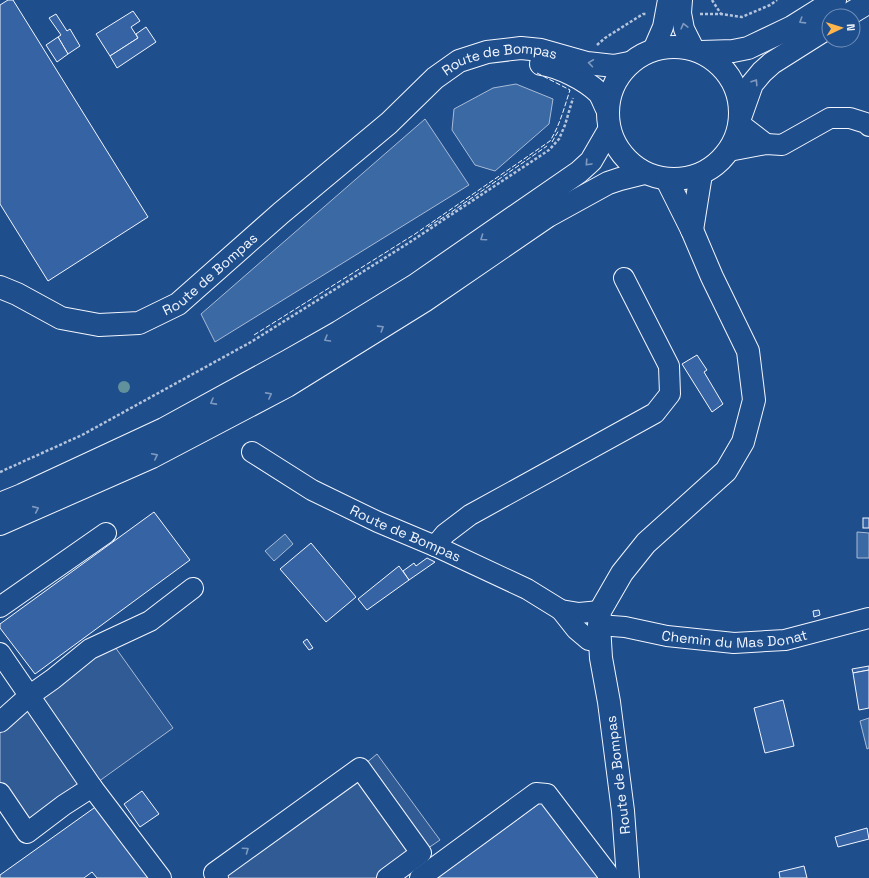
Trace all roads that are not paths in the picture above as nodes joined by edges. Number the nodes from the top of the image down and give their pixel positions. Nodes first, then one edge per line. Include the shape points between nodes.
1 (835, 0) edge
2 (869, 2) edge
3 (674, 7) edge
4 (859, 8) edge
5 (821, 32) edge
6 (653, 50) junction
7 (698, 51) junction
8 (629, 63) junction
9 (584, 71) junction
10 (608, 119) junction
11 (740, 121) junction
12 (869, 126) edge
13 (766, 144) junction
14 (729, 151) junction
15 (644, 173) junction
16 (701, 174) junction
17 (668, 180) junction
18 (692, 230) junction
19 (624, 278) dead end
20 (0, 287) edge
21 (252, 452) dead end
22 (0, 504) edge
23 (0, 524) edge
24 (106, 533) dead end
25 (435, 546) junction
26 (193, 588) dead end
27 (0, 607) edge
28 (561, 610) junction
29 (869, 618) edge
30 (600, 625) junction
31 (0, 653) edge
32 (29, 696) junction
33 (0, 722) edge
34 (92, 787) junction
35 (0, 793) edge
36 (216, 875) edge
37 (161, 878) edge
38 (387, 878) edge
39 (420, 878) edge
40 (608, 878) edge
41 (628, 878) edge

1 -> 7 main road via 792,27 748,48 733,51
2 - 4 main road
3 - 6 street
7 -> 3 street
11 -> 5 main road via 752,84 762,72
6 - 7 main road via 674,46
6 - 8 main road
7 - 11 main road via 718,63 731,79 739,98
8 -> 9 main road, Route de Bompas
8 - 10 main road via 618,76 611,92
9 - 10 main road, Route de Bompas via 599,93
9 - 20 main road, Route de Bompas via 541,50 521,48 487,52 459,61 435,78 390,123 178,304 139,323 99,325 61,318
10 - 15 main road via 616,148 628,162
10 -> 22 main road via 591,161 579,172 414,286 339,332 164,429
11 - 13 street
11 - 14 main road via 736,138
12 - 13 street via 850,118 830,118 782,145
13 - 14 street
14 - 16 main road via 717,164
15 - 17 main road
23 -> 15 main road via 152,457 287,386 424,301 548,216 608,183
16 - 17 main road via 685,179
16 - 18 main road
17 - 18 main road
18 - 30 main road via 712,278 748,351 754,400 743,442 726,471 646,543 622,573
19 - 25 street via 669,366 670,394 655,413 470,515 445,534
21 - 25 street, Route de Bompas via 312,490
24 - 27 street
25 - 28 street, Route de Bompas via 527,589
26 - 32 street via 150,621 90,649
28 - 30 street via 580,614
28 - 30 street via 589,640
29 - 30 street, Chemin du Mas Donat via 785,640 734,643
30 - 41 main road, Route de Bompas via 602,658 623,811
31 - 32 street
32 - 33 street
32 - 34 street
34 - 35 street via 27,833
34 - 37 street
36 -> 38 street via 360,768 421,852
39 - 40 street via 536,792 547,794 608,874

